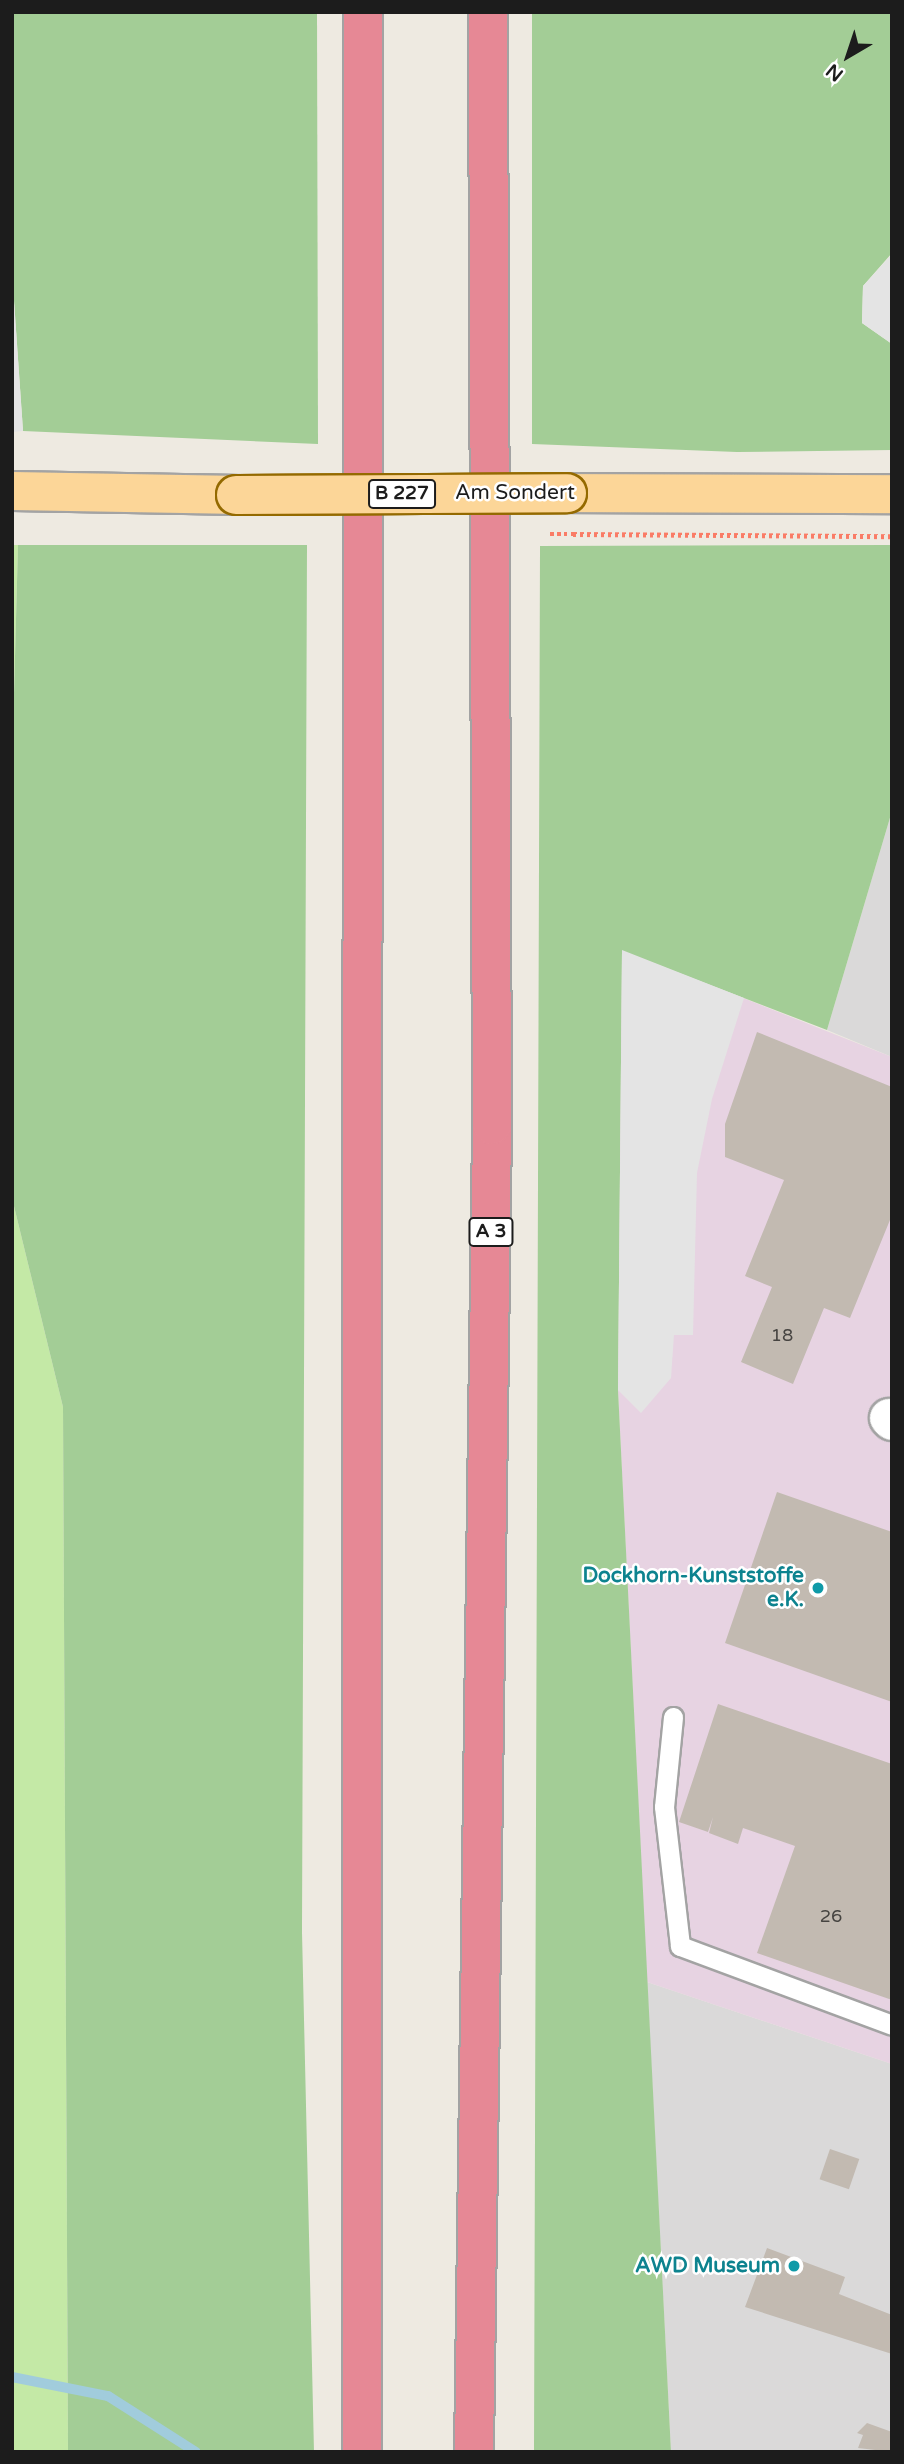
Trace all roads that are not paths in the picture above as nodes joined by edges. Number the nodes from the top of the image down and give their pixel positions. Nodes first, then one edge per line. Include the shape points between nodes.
1 (363, 12) edge
2 (488, 12) edge
3 (12, 491) edge
4 (892, 494) edge
5 (673, 1717) dead end
6 (892, 2025) edge
7 (362, 2452) edge
8 (474, 2452) edge

1 - 7 highway
2 - 8 highway, A 3 via 492,1125
3 - 4 main road, Am Sondert / B 227, bridge
5 - 6 lane via 664,1807 680,1946

